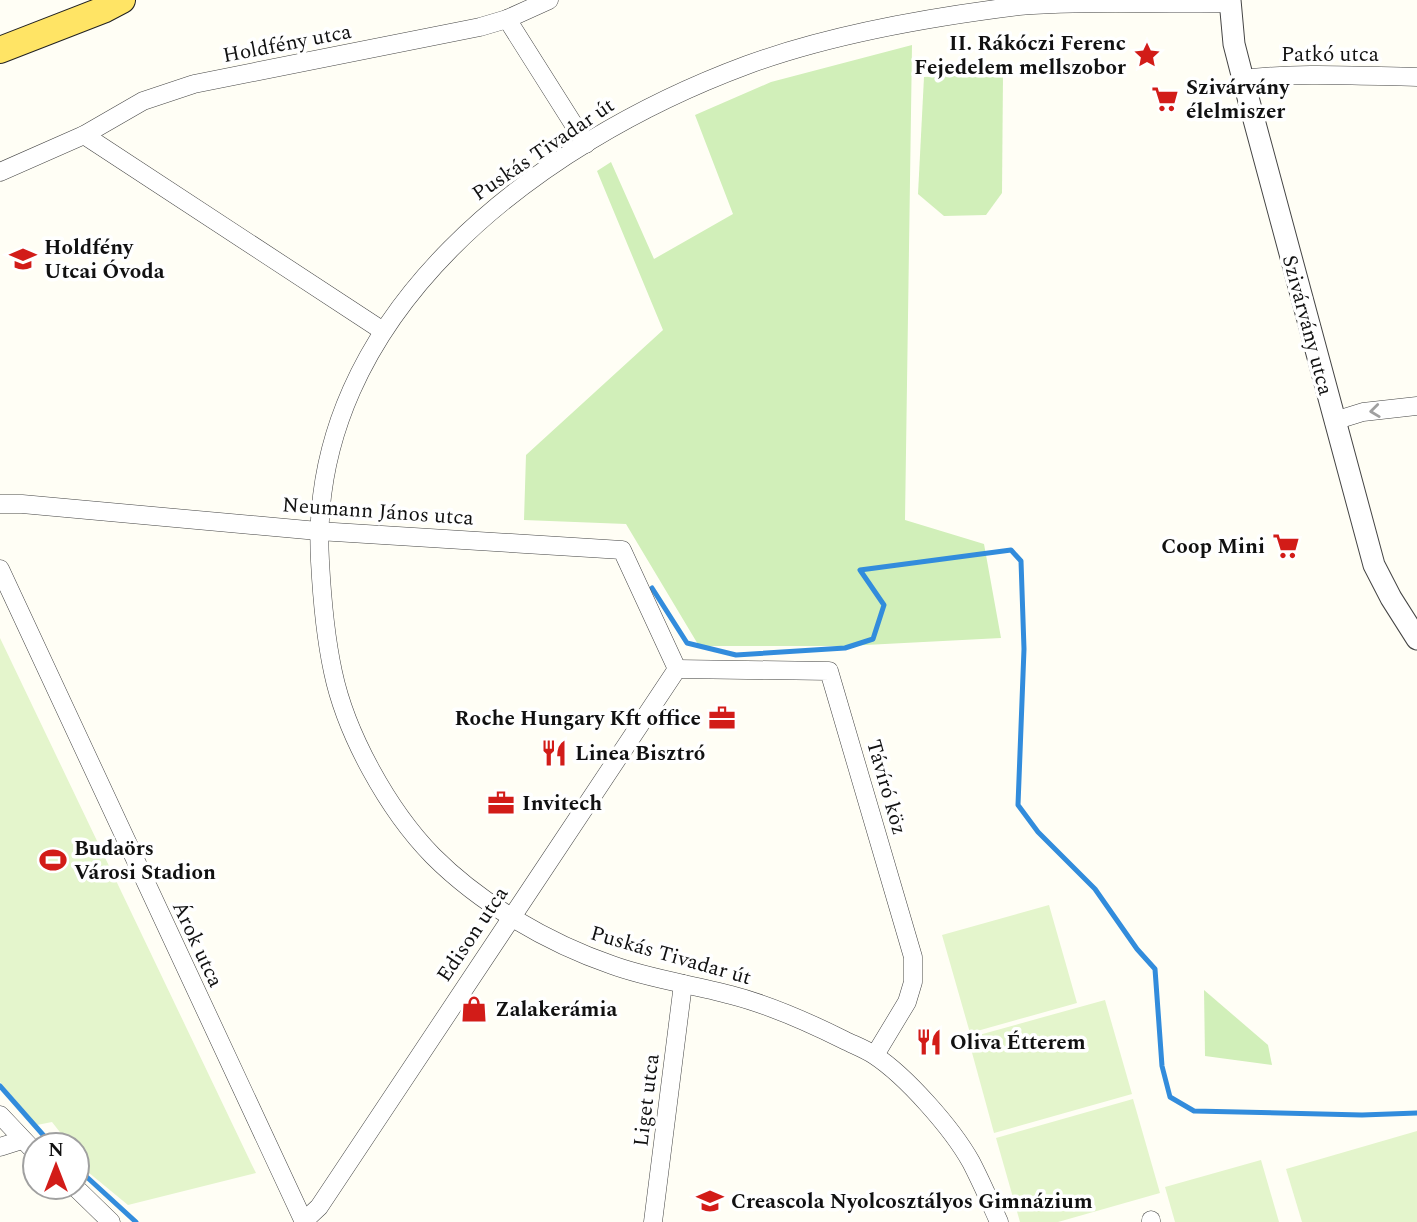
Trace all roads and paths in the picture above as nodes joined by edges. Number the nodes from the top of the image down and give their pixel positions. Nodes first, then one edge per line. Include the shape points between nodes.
1 (122, 0) edge
2 (549, 0) edge
3 (1230, 2) edge
4 (507, 19) junction
5 (0, 50) edge
6 (1417, 77) edge
7 (1242, 79) junction
8 (84, 135) junction
9 (586, 144) junction
10 (0, 172) edge
11 (383, 331) junction
12 (1417, 406) edge
13 (1335, 421) junction
14 (0, 504) edge
15 (318, 531) junction
16 (0, 569) edge
17 (1417, 639) edge
18 (677, 669) junction
19 (511, 916) junction
20 (683, 984) junction
21 (875, 1055) junction
22 (0, 1115) edge
23 (21, 1137) edge
24 (21, 1146) edge
25 (0, 1147) edge
26 (89, 1201) edge
27 (111, 1222) edge
28 (304, 1222) edge
29 (653, 1222) edge
30 (999, 1222) edge

1 - 5 main road
2 - 4 street, Holdfény utca
3 - 7 street, Szivárvány utca
3 - 9 street, Puskás Tivadar út via 1025,5 839,37 704,82
4 - 8 street, Holdfény utca via 194,84 143,100
4 - 9 street
6 - 7 street, Patkó utca
7 - 13 street, Szivárvány utca
8 - 10 street, Holdfény utca
8 - 11 street
9 - 11 street, Puskás Tivadar út via 518,188 475,223 442,255
11 - 15 street, Puskás Tivadar út via 340,421 322,490
12 -> 13 street via 1363,412
13 - 17 street, Szivárvány utca via 1374,565
14 - 15 street, Neumann János utca
15 - 18 street, Neumann János utca via 622,550
15 - 19 street, Puskás Tivadar út via 334,678 363,753 427,850
16 - 28 street, Árok utca
18 - 19 street, Edison utca
18 - 21 street, Távíró köz via 829,671 913,957 907,1002
19 - 20 street, Puskás Tivadar út via 547,939 615,967
19 - 28 street, Edison utca via 319,1207
20 - 21 street, Puskás Tivadar út via 803,1019
20 - 29 street, Liget utca
21 - 30 street, Puskás Tivadar út via 926,1101 969,1158
22 - 23 street
24 - 25 street
26 - 27 street

